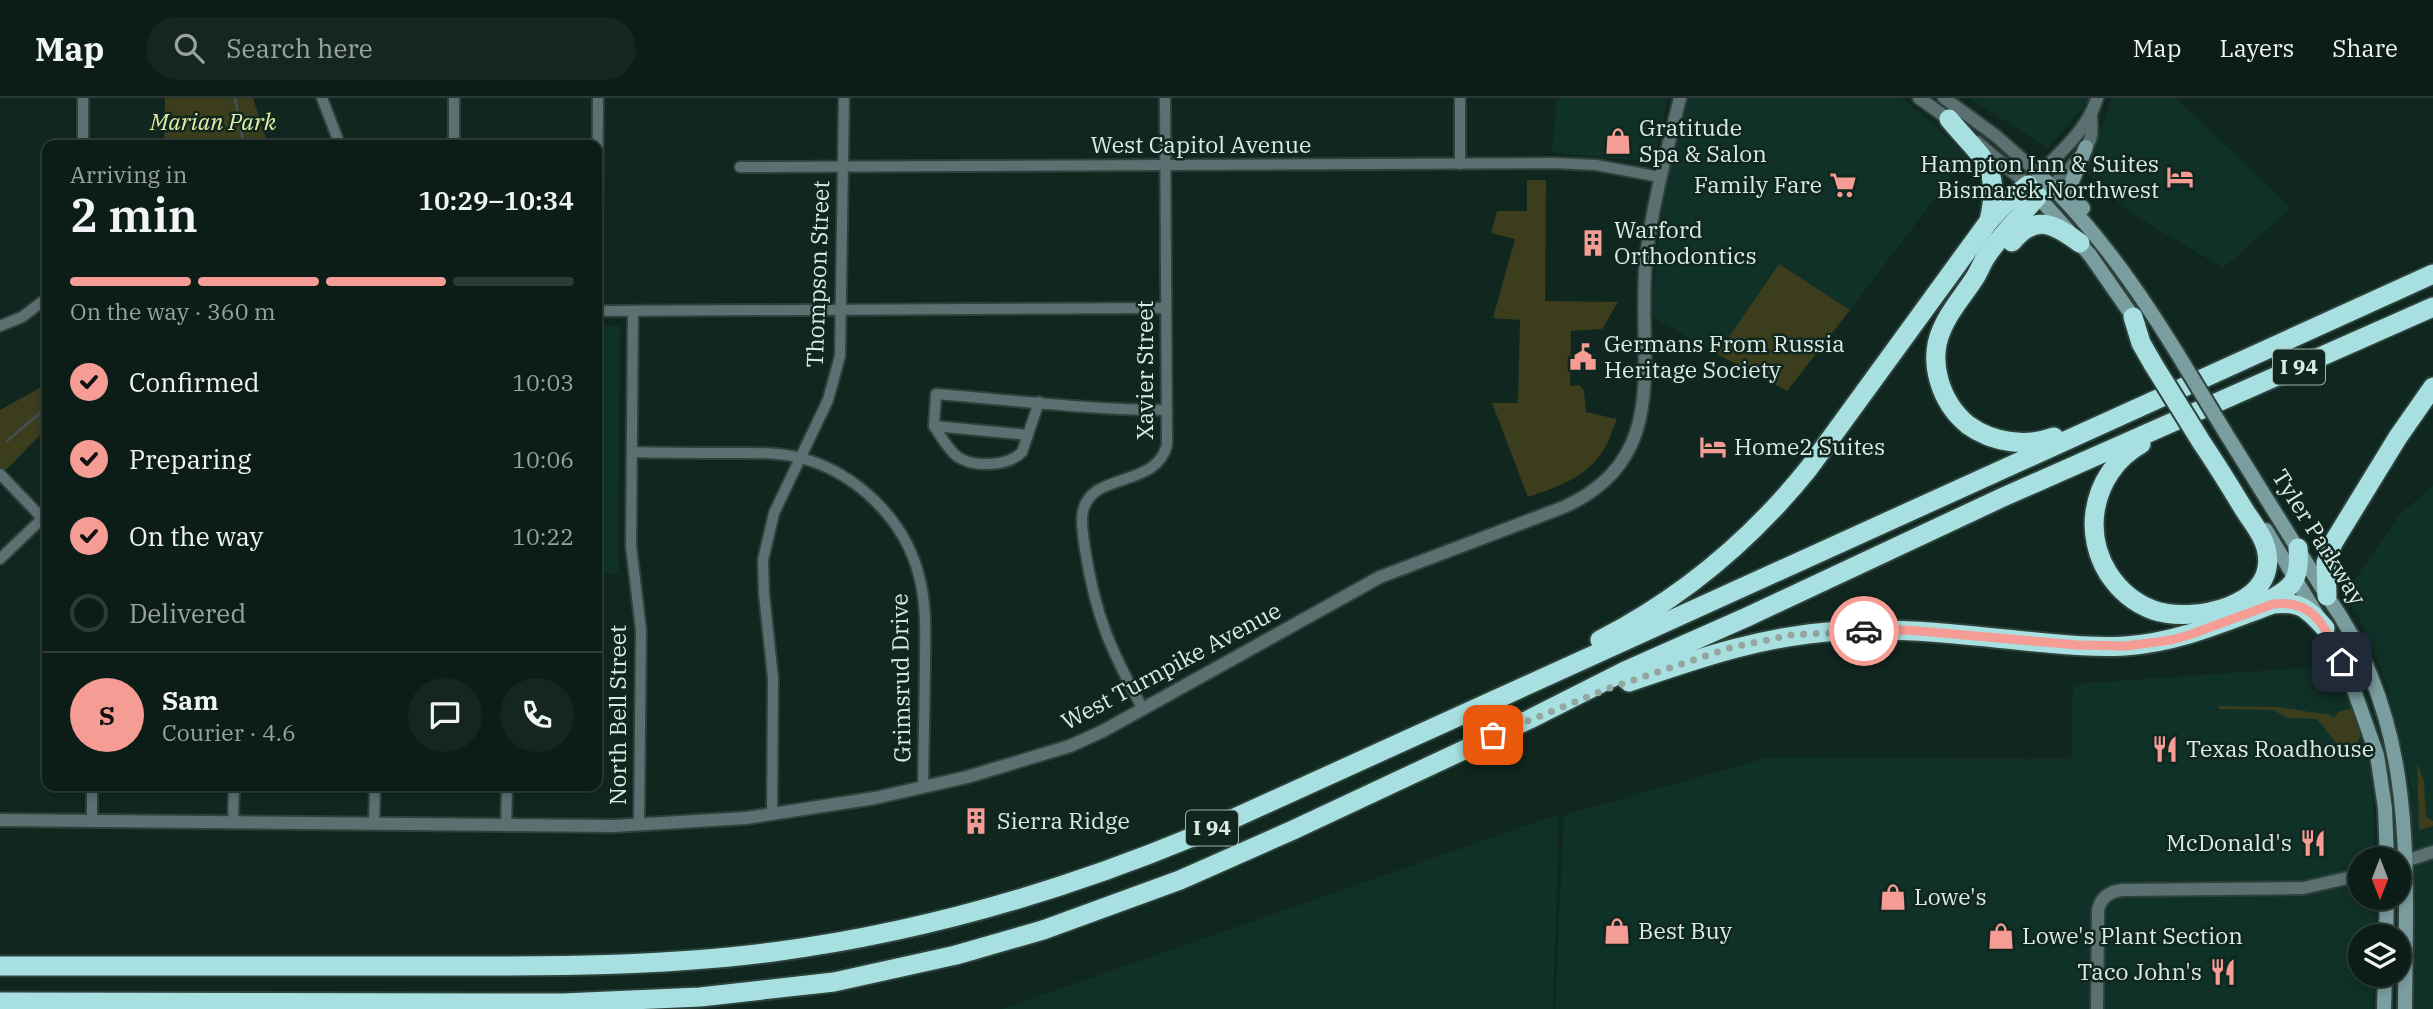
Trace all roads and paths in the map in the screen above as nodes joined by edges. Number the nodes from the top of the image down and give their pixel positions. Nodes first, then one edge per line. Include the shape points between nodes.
1 (83, 98) edge
2 (322, 98) edge
3 (454, 98) edge
4 (598, 98) edge
5 (844, 98) edge
6 (1166, 98) edge
7 (1461, 98) edge
8 (1681, 98) edge
9 (1919, 98) edge
10 (1944, 98) edge
11 (2097, 98) edge
12 (2091, 113) junction
13 (1949, 119) junction
14 (83, 140) edge
15 (338, 140) edge
16 (454, 140) edge
17 (598, 140) edge
18 (2086, 147) junction
19 (1460, 164) junction
20 (843, 166) junction
21 (1166, 166) junction
22 (740, 167) dead end
23 (1660, 177) junction
24 (2039, 185) junction
25 (1989, 221) junction
26 (2088, 239) junction
27 (2433, 274) edge
28 (1976, 276) junction
29 (42, 302) edge
30 (2433, 307) edge
31 (1166, 308) junction
32 (842, 310) junction
33 (602, 311) edge
34 (633, 311) junction
35 (2133, 317) joint
36 (2332, 319) junction
37 (0, 326) edge
38 (2433, 387) edge
39 (1038, 402) junction
40 (1167, 410) junction
41 (2196, 412) junction
42 (934, 426) junction
43 (1028, 435) junction
44 (2206, 441) junction
45 (632, 452) junction
46 (800, 457) junction
47 (0, 474) edge
48 (42, 515) edge
49 (42, 522) edge
50 (2298, 548) junction
51 (0, 559) edge
52 (2297, 579) junction
53 (2328, 596) junction
54 (2238, 617) junction
55 (2325, 628) junction
56 (1143, 709) junction
57 (1530, 719) junction
58 (923, 788) junction
59 (92, 791) edge
60 (234, 791) edge
61 (374, 791) edge
62 (507, 791) edge
63 (772, 815) junction
64 (1240, 816) junction
65 (0, 820) edge
66 (92, 821) junction
67 (233, 823) junction
68 (374, 823) junction
69 (506, 825) junction
70 (639, 825) junction
71 (2387, 847) edge
72 (2403, 847) edge
73 (2433, 852) edge
74 (2412, 859) edge
75 (2348, 878) edge
76 (2404, 910) edge
77 (0, 966) edge
78 (2385, 987) edge
79 (0, 1002) edge
80 (2097, 1009) edge
81 (2384, 1009) edge
82 (2405, 1009) edge

1 - 14 street
2 - 15 street
3 - 16 street
4 - 17 street
5 - 20 street, Thompson Street
6 - 21 street, Xavier Street
7 - 19 street
8 - 23 street, West Turnpike Avenue
9 - 13 street
10 - 24 street via 1984,127
11 - 12 street
12 - 18 street
12 - 24 street
13 - 24 street
13 - 25 highway via 1989,167 1993,192
18 - 24 street
18 - 26 main road via 2071,184 2072,196 2083,208
19 - 21 street, West Capitol Avenue
19 - 23 street, West Capitol Avenue via 1596,165
20 - 21 street, West Capitol Avenue
20 - 22 street, West Capitol Avenue
20 - 32 street, Thompson Street
21 - 31 street, Xavier Street
23 - 56 street, West Turnpike Avenue via 1645,274 1642,417 1629,452 1613,474 1590,494 1564,507 1380,577
24 - 25 highway via 2007,202
24 - 26 main road
24 - 28 highway
25 - 64 highway via 1810,468 1761,523 1703,574 1614,633
26 - 28 highway via 2054,226 2031,225
26 - 35 main road
26 - 50 main road, Tyler Parkway, bridge via 2139,293
27 - 36 highway, I 94
28 - 36 highway via 1941,329 1938,373 1945,398 1961,418 1981,433 2007,441 2048,439 2275,337
29 - 37 street
30 - 41 highway, I 94
31 - 32 street
31 - 40 street, Xavier Street
32 - 34 street
32 - 46 street, Thompson Street via 836,378
33 - 34 street
34 - 45 street, North Bell Street
35 - 44 highway, bridge via 2141,342
36 - 64 highway, I 94
38 - 53 highway via 2333,543 2326,563
39 - 40 street
39 - 42 street via 936,394
39 - 43 street
40 - 56 street, Xavier Street via 1167,445 1159,461 1093,494 1081,519 1099,616
41 - 44 highway via 2120,461 2105,480 2094,516 2098,552 2119,587 2143,606 2177,616 2212,613 2243,599 2258,587 2267,563 2266,547
41 - 57 highway, I 94 via 1625,671
42 - 43 street
42 - 43 street via 956,456 966,461 998,464 1016,458
44 - 52 main road, Tyler Parkway
45 - 46 street, Grimsrud Drive
45 - 70 street, North Bell Street via 631,556 641,630
46 - 58 street, Grimsrud Drive via 841,475 874,499 900,530 915,563 925,616
46 - 63 street, Thompson Street via 774,513 764,560 773,678
47 - 48 street
49 - 51 street
50 - 52 highway
50 - 53 main road, Tyler Parkway
52 - 54 highway via 2279,595
52 - 55 main road, Tyler Parkway
53 - 72 main road, Tyler Parkway via 2370,671 2386,720 2402,799
54 - 55 highway via 2288,603 2310,611
54 - 57 highway via 2171,640 2126,646 1907,630 1791,635 1729,648
55 - 71 main road, Tyler Parkway via 2350,679 2377,755
56 - 58 street, West Turnpike Avenue via 1052,752
57 - 79 highway, I 94 via 1144,894 956,955 834,982 700,997 563,1003
58 - 63 street, West Turnpike Avenue
59 - 66 street
60 - 67 street
61 - 68 street
62 - 69 street
63 - 70 street, West Turnpike Avenue
64 - 77 highway, I 94 via 1128,862 1003,903 861,937 744,955 571,966
65 - 66 street, West Turnpike Avenue
66 - 67 street, West Turnpike Avenue
67 - 68 street, West Turnpike Avenue
68 - 69 street, West Turnpike Avenue
69 - 70 street, West Turnpike Avenue
73 - 74 street
75 - 80 street via 2303,888 2110,893 2099,905
76 - 82 main road, Tyler Parkway
78 - 81 main road

